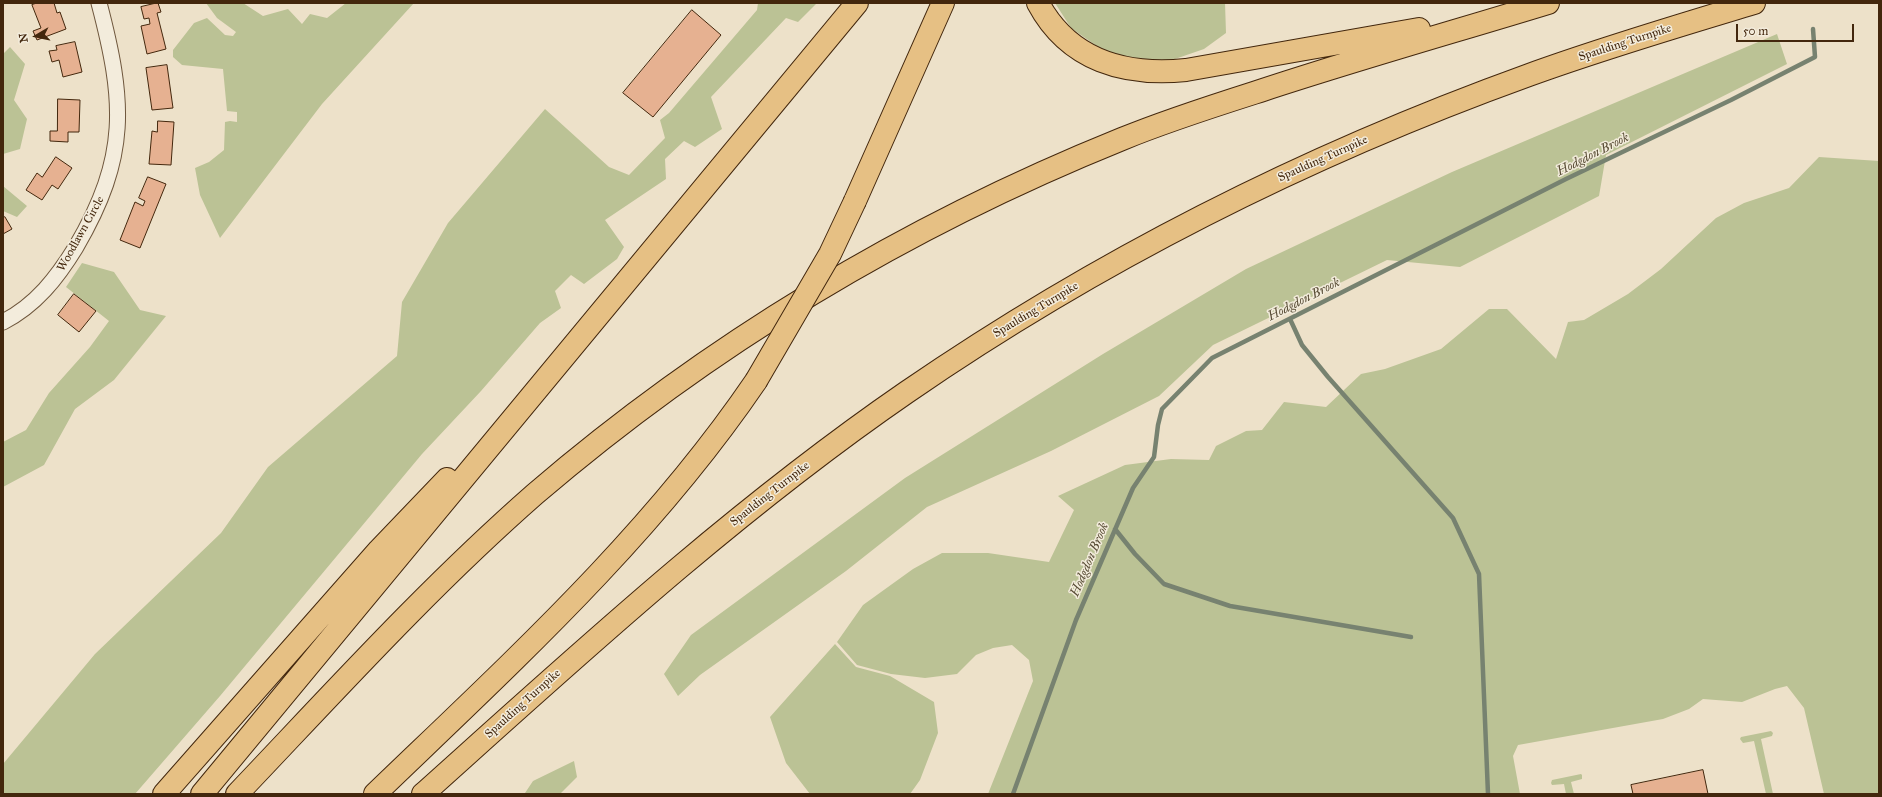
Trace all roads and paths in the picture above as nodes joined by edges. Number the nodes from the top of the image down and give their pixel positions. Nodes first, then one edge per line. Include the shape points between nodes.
1 (99, 3) edge
2 (857, 3) edge
3 (943, 3) edge
4 (1038, 3) edge
5 (1548, 3) edge
6 (1754, 3) edge
7 (1524, 10) junction
8 (3, 322) edge
9 (588, 330) junction
10 (164, 794) edge
11 (202, 794) edge
12 (237, 794) edge
13 (375, 794) edge
14 (424, 794) edge

1 - 8 street, Woodlawn Circle via 118,94 118,123 109,179 87,229 57,278 28,306
2 - 9 highway
3 - 13 highway, bridge via 856,201 816,280 756,381 705,453 663,504 537,638
4 - 7 highway via 1068,42 1084,52 1118,67 1136,71 1168,72 1257,59
5 - 7 highway
6 - 14 highway, Spaulding Turnpike via 1538,71 1388,130 1211,212 1056,297 909,391 767,495 632,607
7 - 12 highway via 1282,84 1125,138 1019,183 967,209 863,263 764,322 663,393 532,497 405,616
9 - 10 highway via 379,550
9 - 11 highway

